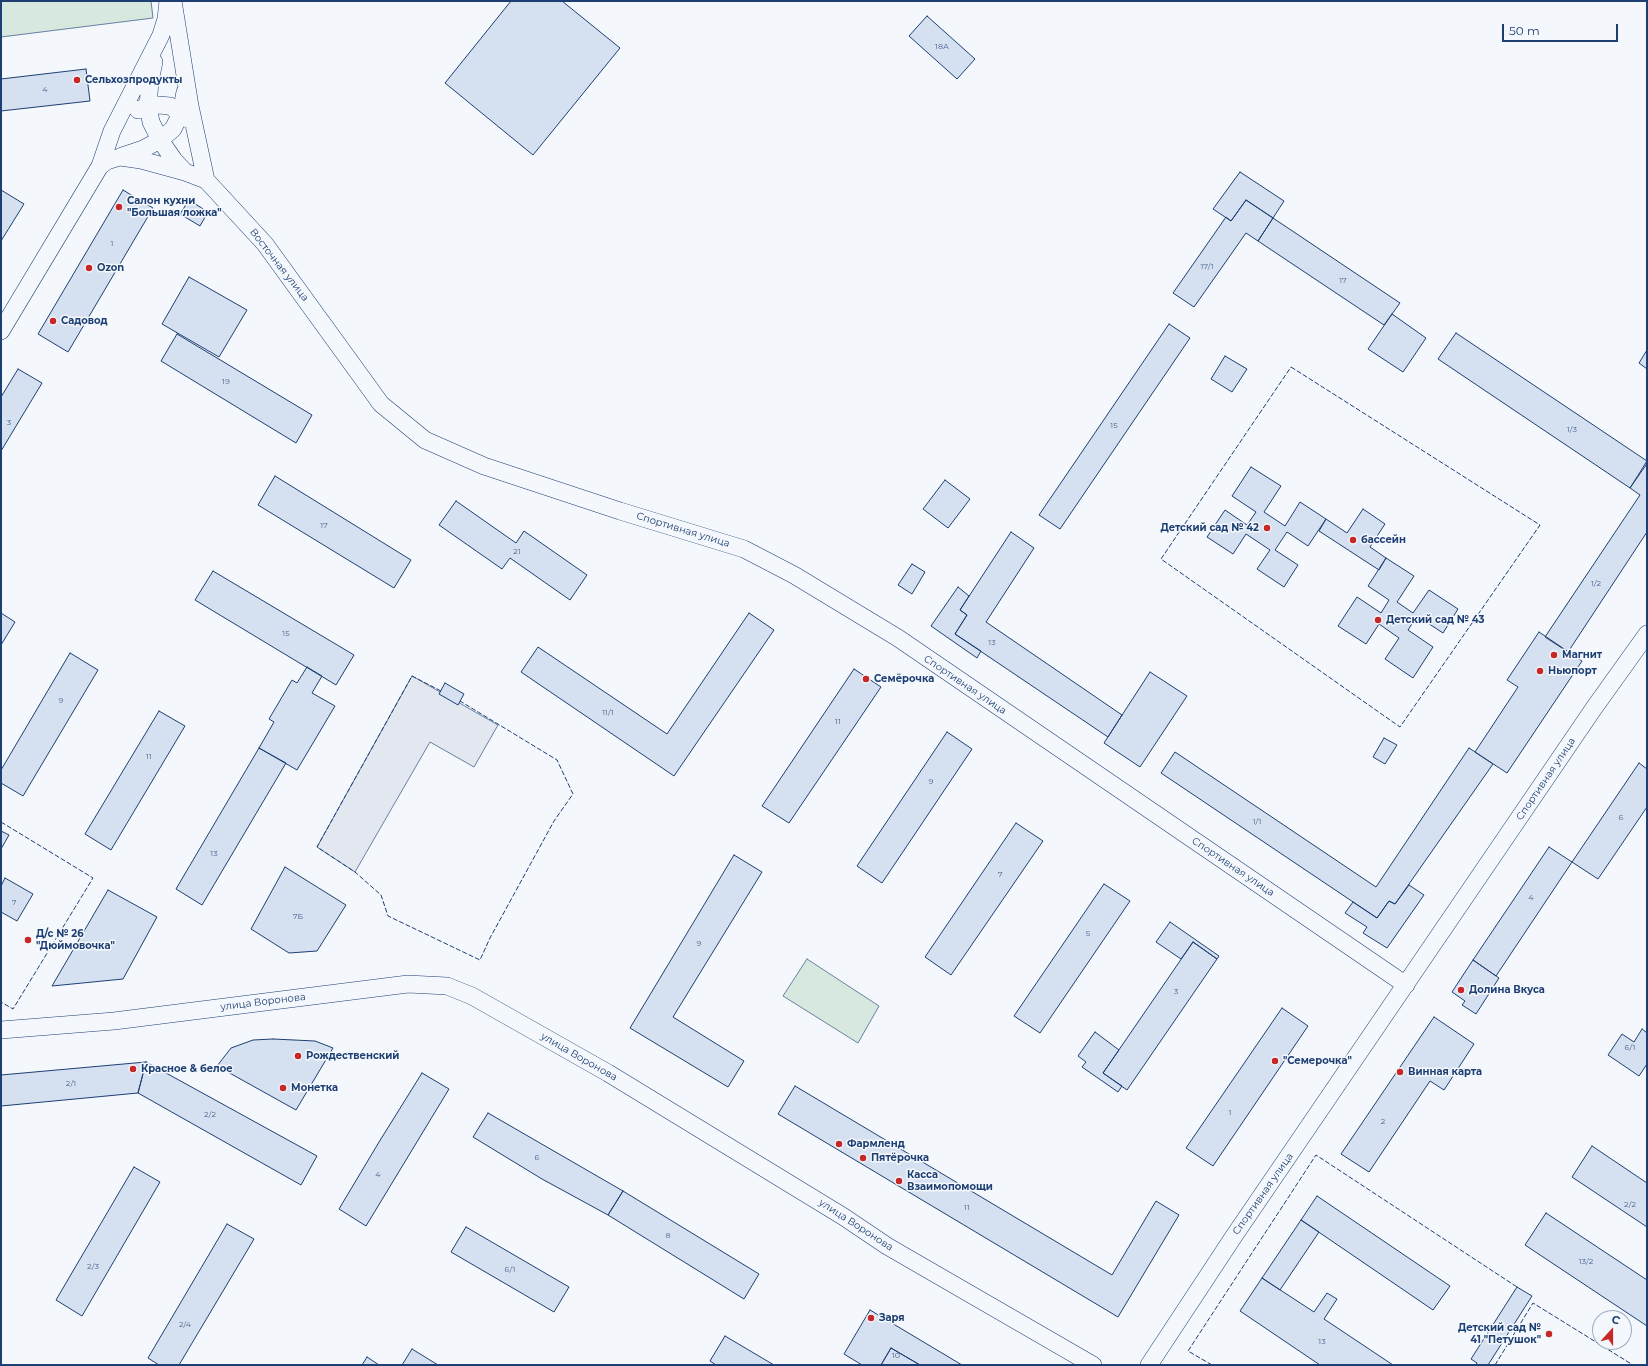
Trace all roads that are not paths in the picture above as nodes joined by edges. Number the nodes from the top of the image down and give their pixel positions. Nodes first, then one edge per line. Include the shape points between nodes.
1 (168, 1) edge
2 (173, 1) edge
3 (158, 42) junction
4 (183, 64) junction
5 (148, 106) junction
6 (181, 113) junction
7 (196, 129) junction
8 (112, 131) junction
9 (160, 140) junction
10 (120, 157) junction
11 (100, 166) junction
12 (185, 172) junction
13 (206, 180) junction
14 (1, 330) edge
15 (484, 466) joint
16 (1647, 634) edge
17 (1406, 985) junction
18 (1, 1030) edge
19 (1093, 1365) edge
20 (1149, 1365) edge

1 - 3 street via 166,19
2 - 4 street
3 - 5 street
3 - 8 street
4 - 6 street via 185,94
4 - 7 street
5 - 6 street via 170,106
5 - 8 street via 126,116
5 - 9 street via 151,122
6 - 7 street
6 - 9 street via 173,129
7 - 13 street
8 - 11 street
9 - 10 street
9 - 12 street
10 - 11 street via 106,161
10 - 12 street
11 - 14 street
12 - 13 street
13 - 15 street, Восточная улица via 265,244 381,404 425,440
15 - 17 street, Спортивная улица via 744,549 794,575 898,638
16 - 17 street, Спортивная улица
17 - 20 street, Спортивная улица
18 - 19 street, улица Воронова via 114,1021 408,984 447,986 472,996 608,1073 844,1216 887,1246

